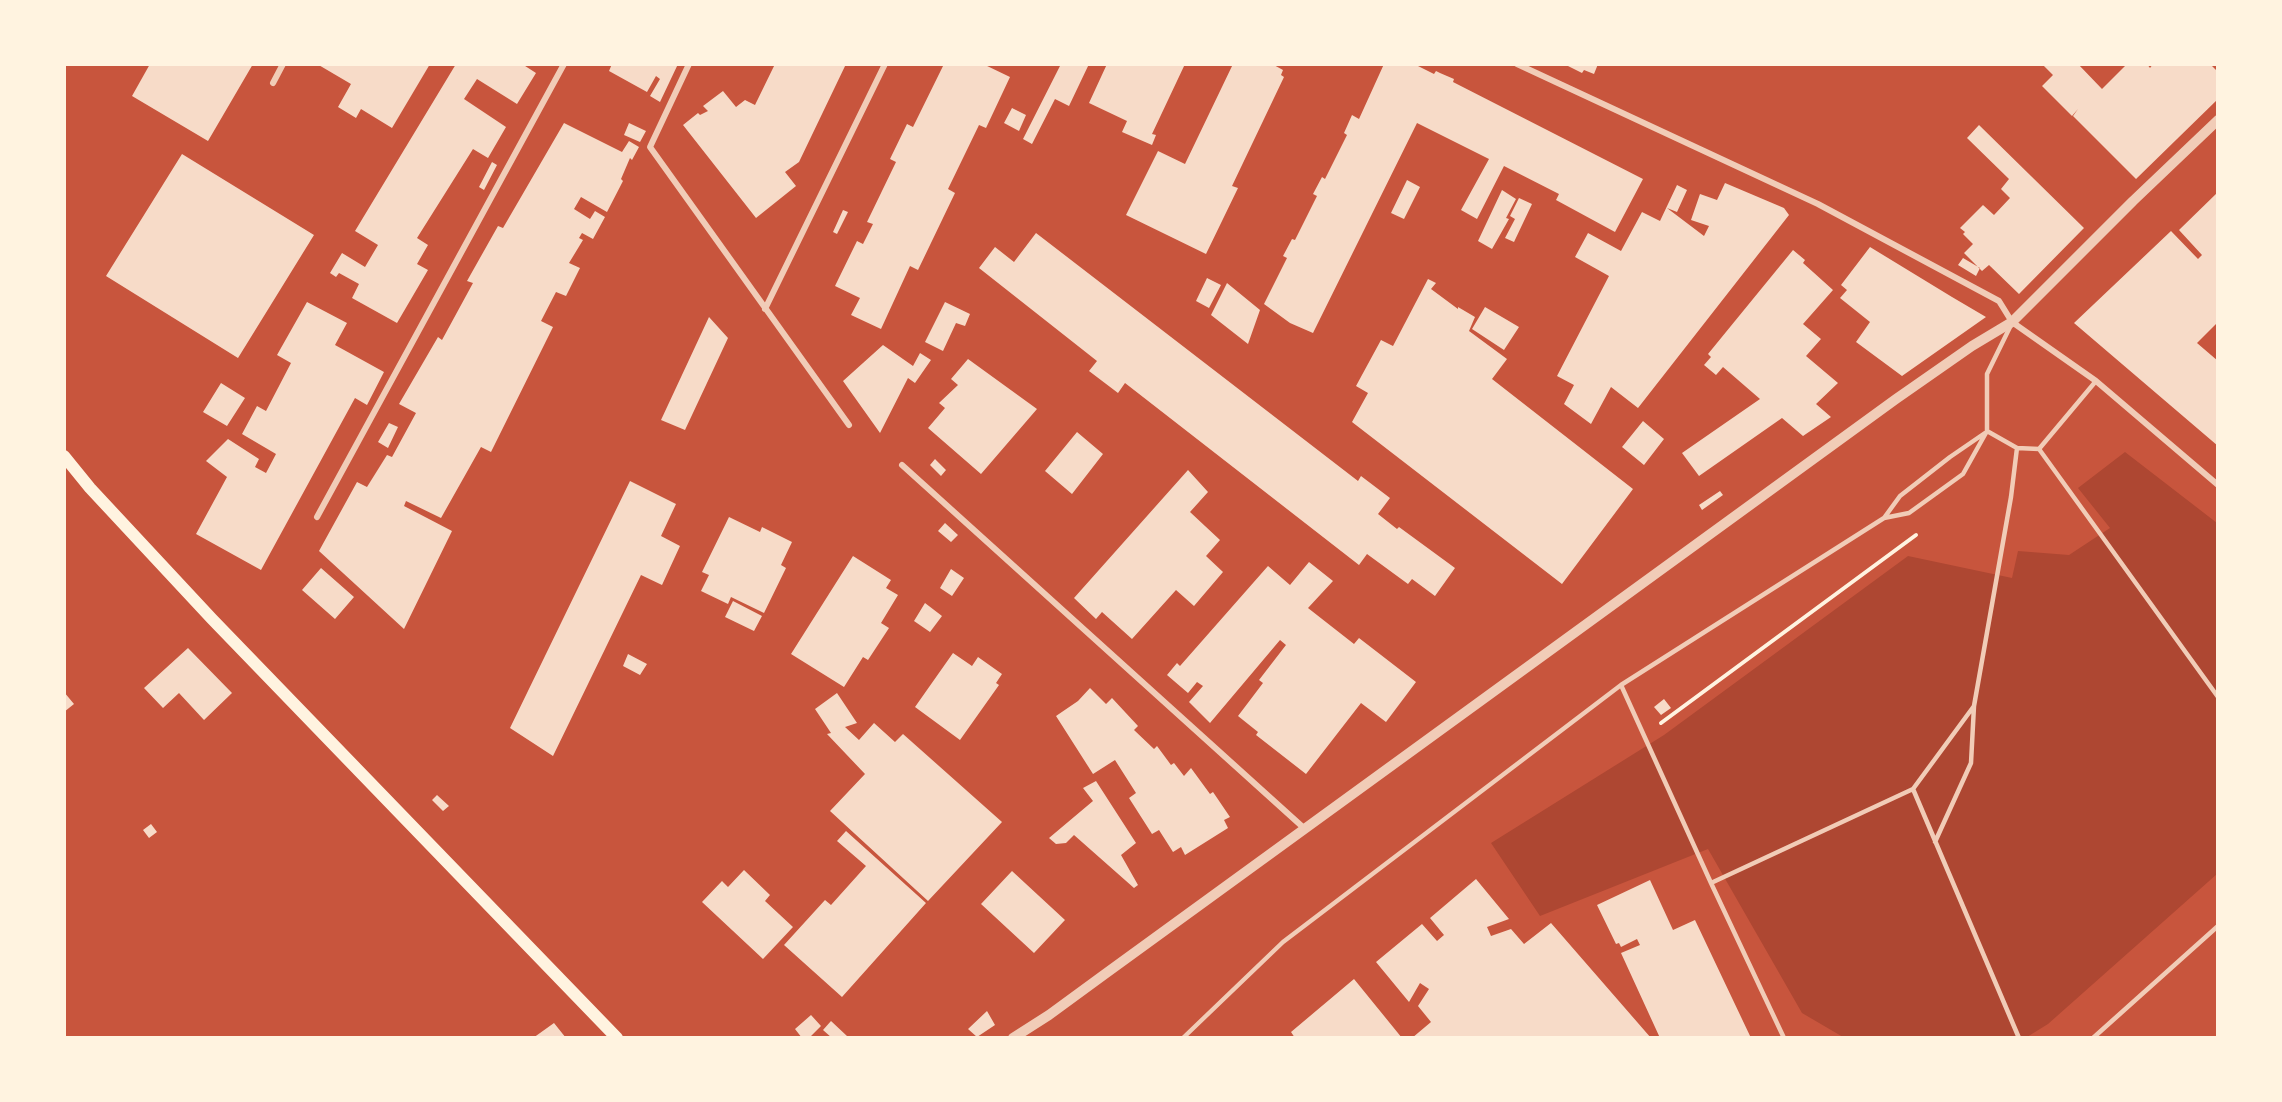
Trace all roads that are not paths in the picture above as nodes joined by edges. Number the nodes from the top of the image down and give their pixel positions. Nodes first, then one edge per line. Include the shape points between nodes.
1 (283, 64) edge
2 (564, 64) edge
3 (689, 64) edge
4 (885, 64) edge
5 (1517, 64) edge
6 (273, 83) dead end
7 (2217, 120) edge
8 (765, 309) junction
9 (2012, 322) junction
10 (2096, 381) junction
11 (849, 425) dead end
12 (1988, 432) junction
13 (2017, 448) junction
14 (2039, 449) junction
15 (64, 456) edge
16 (902, 465) dead end
17 (2217, 485) edge
18 (317, 517) dead end
19 (1884, 518) junction
20 (1622, 685) junction
21 (2217, 697) edge
22 (1974, 706) junction
23 (1913, 789) junction
24 (1305, 829) junction
25 (1935, 842) junction
26 (1711, 883) junction
27 (2217, 926) edge
28 (616, 1038) edge
29 (1013, 1038) edge
30 (1183, 1038) edge
31 (1786, 1038) edge
32 (2019, 1038) edge
33 (2092, 1038) edge

1 - 6 street
2 - 18 street
3 - 8 street via 650,147
4 - 8 street
5 - 9 street via 1818,204 1999,301
7 - 9 street
8 - 11 street
9 - 10 street
9 - 12 lane via 1987,374
9 - 24 street via 1896,399
10 - 14 lane
10 - 17 street
12 - 13 lane
12 - 19 lane via 1900,496
12 - 19 lane via 1964,474 1909,513
13 - 14 lane
13 - 22 lane
14 - 21 lane
15 - 28 main road via 212,619
16 - 24 street
19 - 20 lane
20 - 26 lane
20 - 30 lane via 1283,942
22 - 23 lane
22 - 25 lane via 1971,763
23 - 25 lane
23 - 26 lane
24 - 29 street
25 - 32 lane
26 - 31 lane
27 - 33 lane

